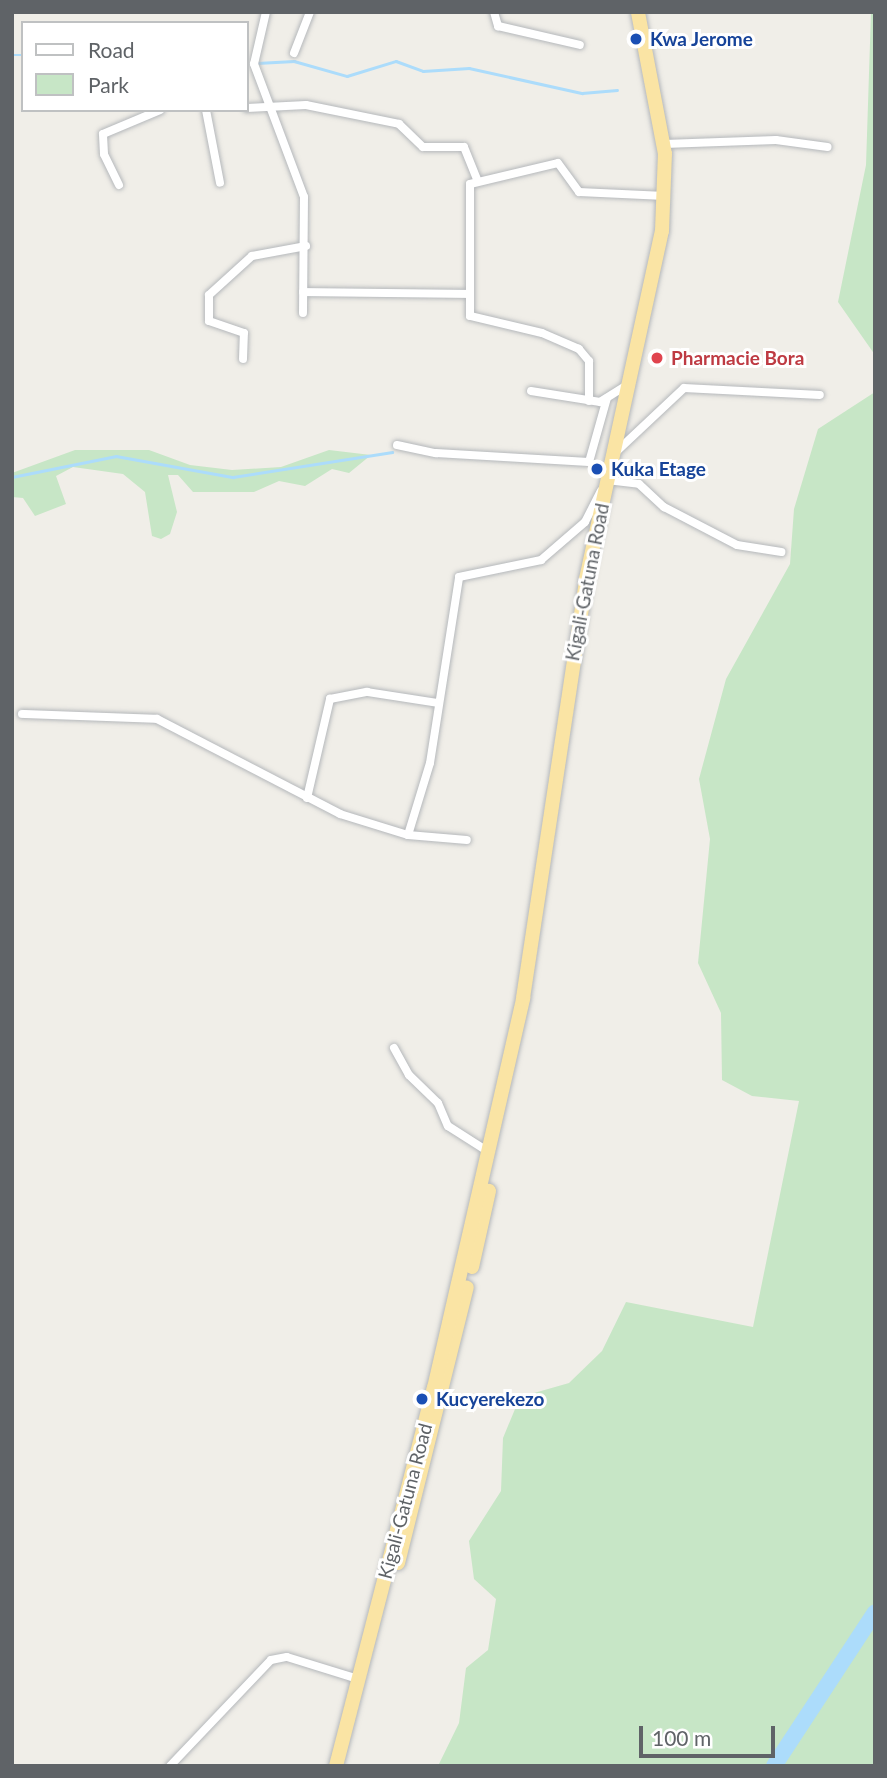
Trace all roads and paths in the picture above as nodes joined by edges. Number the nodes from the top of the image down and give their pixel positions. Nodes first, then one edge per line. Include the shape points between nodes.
1 (266, 12) edge
2 (310, 12) edge
3 (494, 12) edge
4 (638, 12) edge
5 (580, 45) dead end
6 (294, 53) dead end
7 (274, 105) junction
8 (248, 108) edge
9 (155, 112) edge
10 (206, 112) edge
11 (664, 144) junction
12 (828, 147) dead end
13 (477, 179) junction
14 (220, 183) dead end
15 (119, 185) dead end
16 (665, 196) junction
17 (306, 246) junction
18 (303, 292) junction
19 (470, 294) junction
20 (303, 313) dead end
21 (243, 359) dead end
22 (629, 384) junction
23 (531, 391) dead end
24 (820, 396) dead end
25 (607, 398) junction
26 (589, 401) junction
27 (397, 445) dead end
28 (613, 456) junction
29 (608, 477) junction
30 (781, 552) dead end
31 (438, 703) junction
32 (22, 714) dead end
33 (307, 798) junction
34 (408, 835) junction
35 (467, 840) dead end
36 (516, 1031) junction
37 (394, 1048) dead end
38 (489, 1152) junction
39 (358, 1679) junction
40 (170, 1766) edge
41 (336, 1766) edge
42 (343, 1766) edge

1 - 7 street via 254,64
2 - 6 street
3 - 5 street via 498,26
4 - 11 highway, Kigali-Gatuna Road
7 - 8 street
7 - 13 street via 388,121 423,147 464,147
7 - 17 street via 304,197
9 - 15 street via 103,134 104,154
10 - 14 street
11 - 12 street via 775,140
11 - 16 highway, Kigali-Gatuna Road
13 - 16 street via 558,163 579,192
13 - 19 street via 469,190
16 - 22 highway, Kigali-Gatuna Road
17 - 18 street
17 - 21 street via 252,256 209,295 209,321 244,333
18 - 19 street via 360,297
18 - 20 street
19 - 26 street via 470,316 542,333 586,355
22 - 25 street
22 - 28 highway, Kigali-Gatuna Road
23 - 26 street
24 - 28 street via 684,388
25 - 26 street
25 - 27 street via 589,462 436,453
28 - 29 highway, Kigali-Gatuna Road
29 - 30 street via 639,484 664,507 737,545
29 - 31 street via 585,522 541,561 519,570 462,573
29 - 36 highway, Kigali-Gatuna Road via 576,633 542,890
31 - 33 street via 367,692 330,699
31 - 34 street via 430,763
32 - 33 street via 157,719
33 - 34 street
34 - 35 street
36 - 38 highway, Kigali-Gatuna Road
36 - 42 highway, Kigali-Gatuna Road via 491,1181 448,1377
37 - 38 street via 409,1075 438,1103 448,1126
38 - 39 highway, Kigali-Gatuna Road
39 - 40 street via 287,1657 271,1660
39 - 41 highway, Kigali-Gatuna Road

